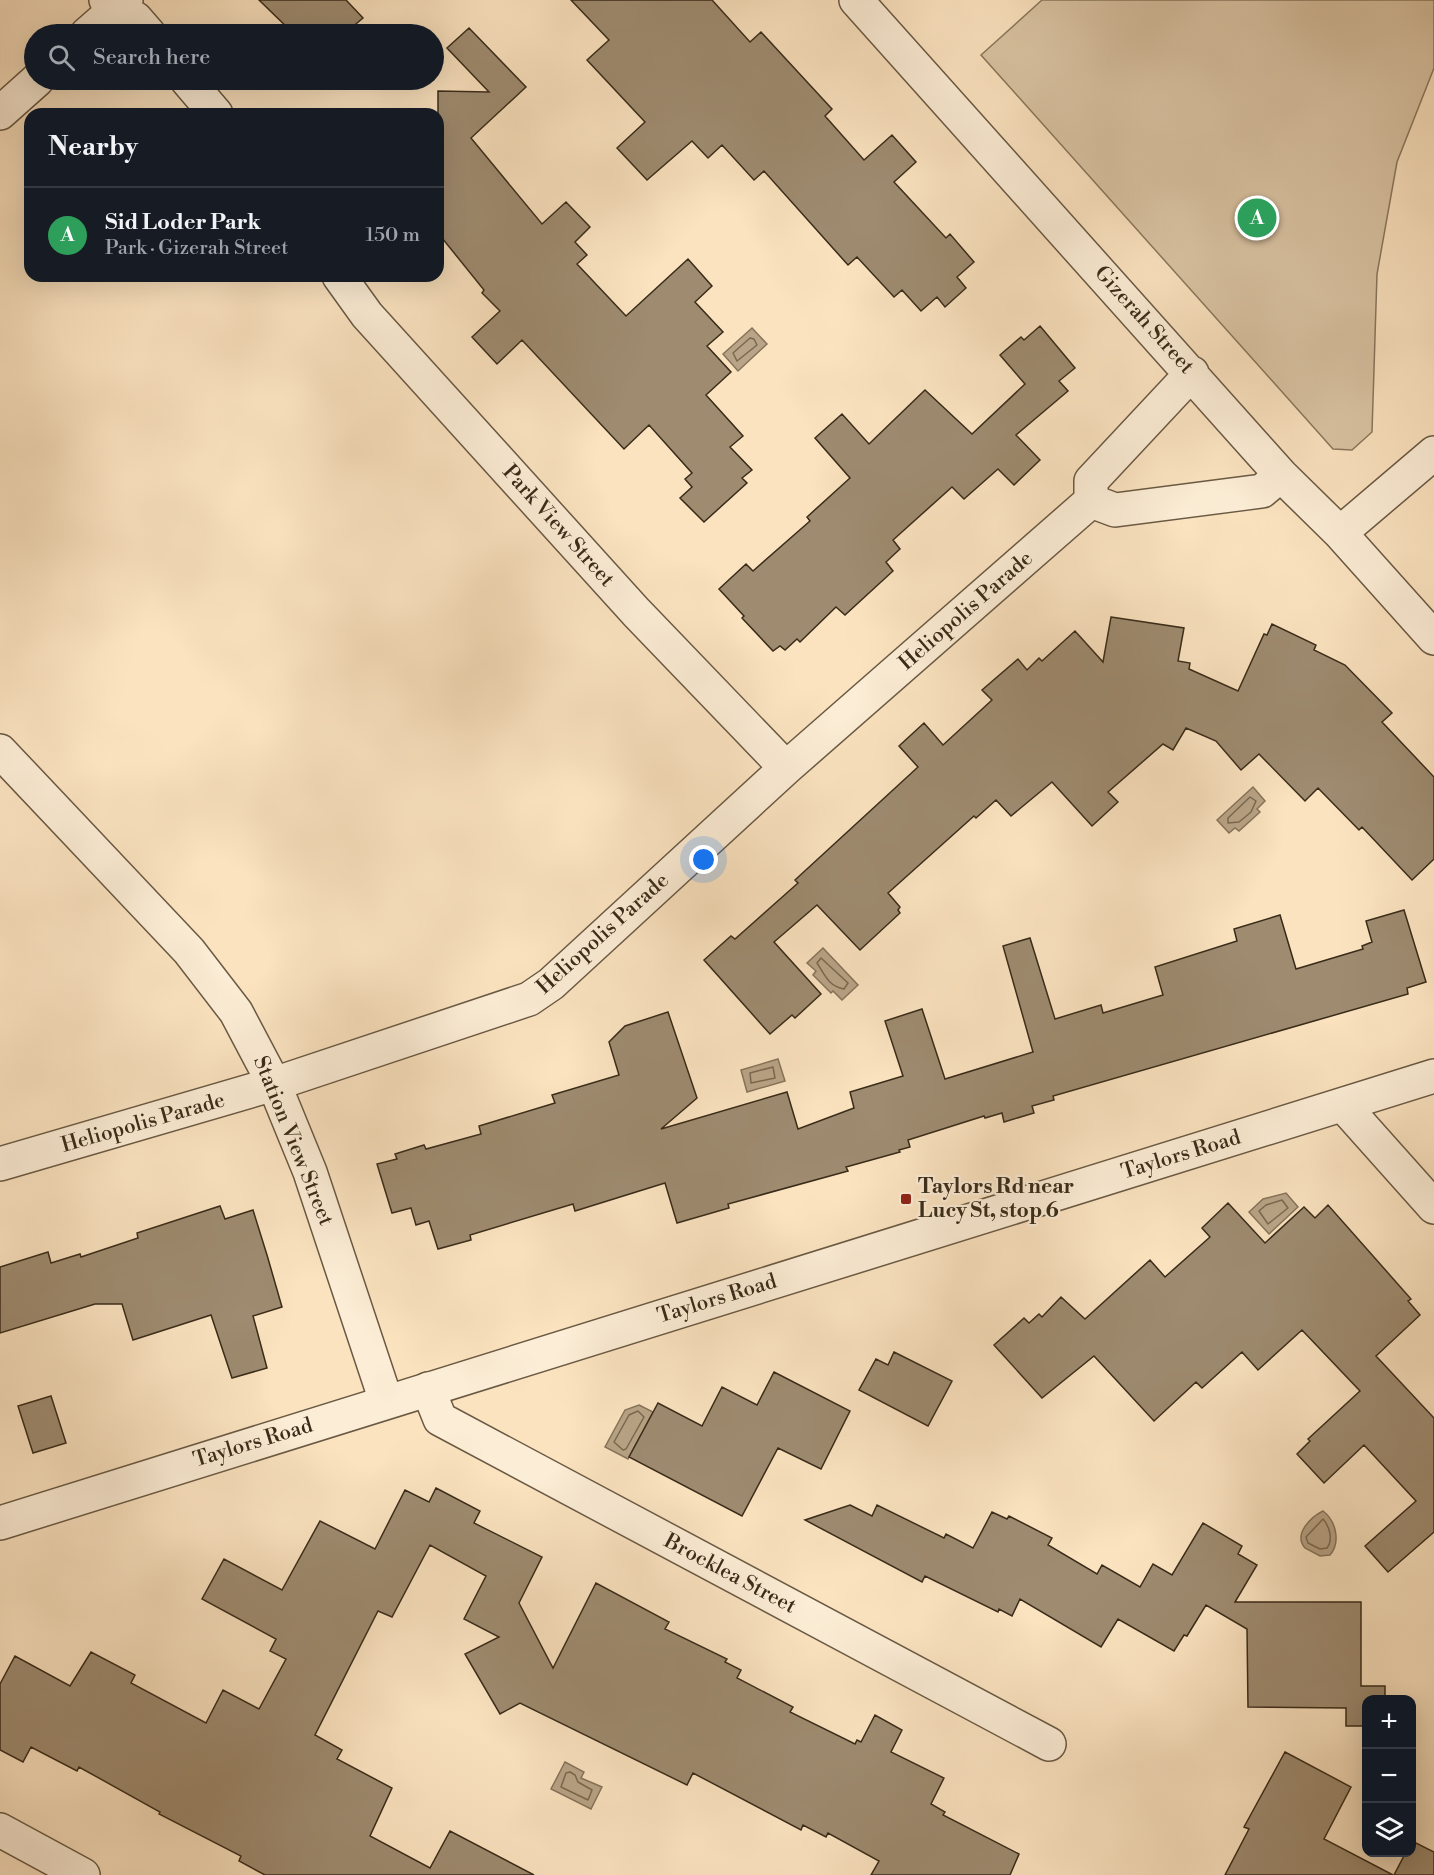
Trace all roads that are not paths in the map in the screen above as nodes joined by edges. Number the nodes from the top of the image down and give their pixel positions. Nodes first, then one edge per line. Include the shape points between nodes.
1 (856, 0) edge
2 (116, 2) edge
3 (96, 24) edge
4 (140, 24) edge
5 (26, 90) edge
6 (196, 90) edge
7 (211, 108) edge
8 (0, 113) edge
9 (343, 282) edge
10 (1192, 373) junction
11 (1434, 453) edge
12 (1281, 475) junction
13 (1091, 501) junction
14 (1340, 533) junction
15 (1434, 638) edge
16 (0, 751) edge
17 (786, 768) junction
18 (1434, 1076) edge
19 (274, 1084) junction
20 (1343, 1105) junction
21 (0, 1164) edge
22 (1434, 1207) edge
23 (428, 1389) junction
24 (386, 1401) junction
25 (0, 1523) edge
26 (1049, 1744) dead end
27 (0, 1830) edge
28 (83, 1875) edge

1 - 10 street, Gizerah Street
2 - 3 street
2 - 4 street
5 - 8 street
6 - 7 street
9 - 17 street, Park View Street via 367,315 620,594
10 - 12 street, Gizerah Street
10 - 13 street via 1091,481
11 - 14 street
12 - 13 street via 1262,490 1115,510
12 - 14 street, Gizerah Street
13 - 17 street, Heliopolis Parade
14 - 15 street, Gizerah Street
16 - 19 street, Station View Street via 189,951 236,1012
17 - 19 street, Heliopolis Parade via 551,984 529,999
18 - 20 street, Taylors Road
19 - 21 street, Heliopolis Parade
19 - 24 street, Station View Street via 310,1172
20 - 22 street
20 - 23 street, Taylors Road
23 - 24 street, Taylors Road
23 - 26 street, Brocklea Street via 440,1419
24 - 25 street, Taylors Road
27 - 28 street

